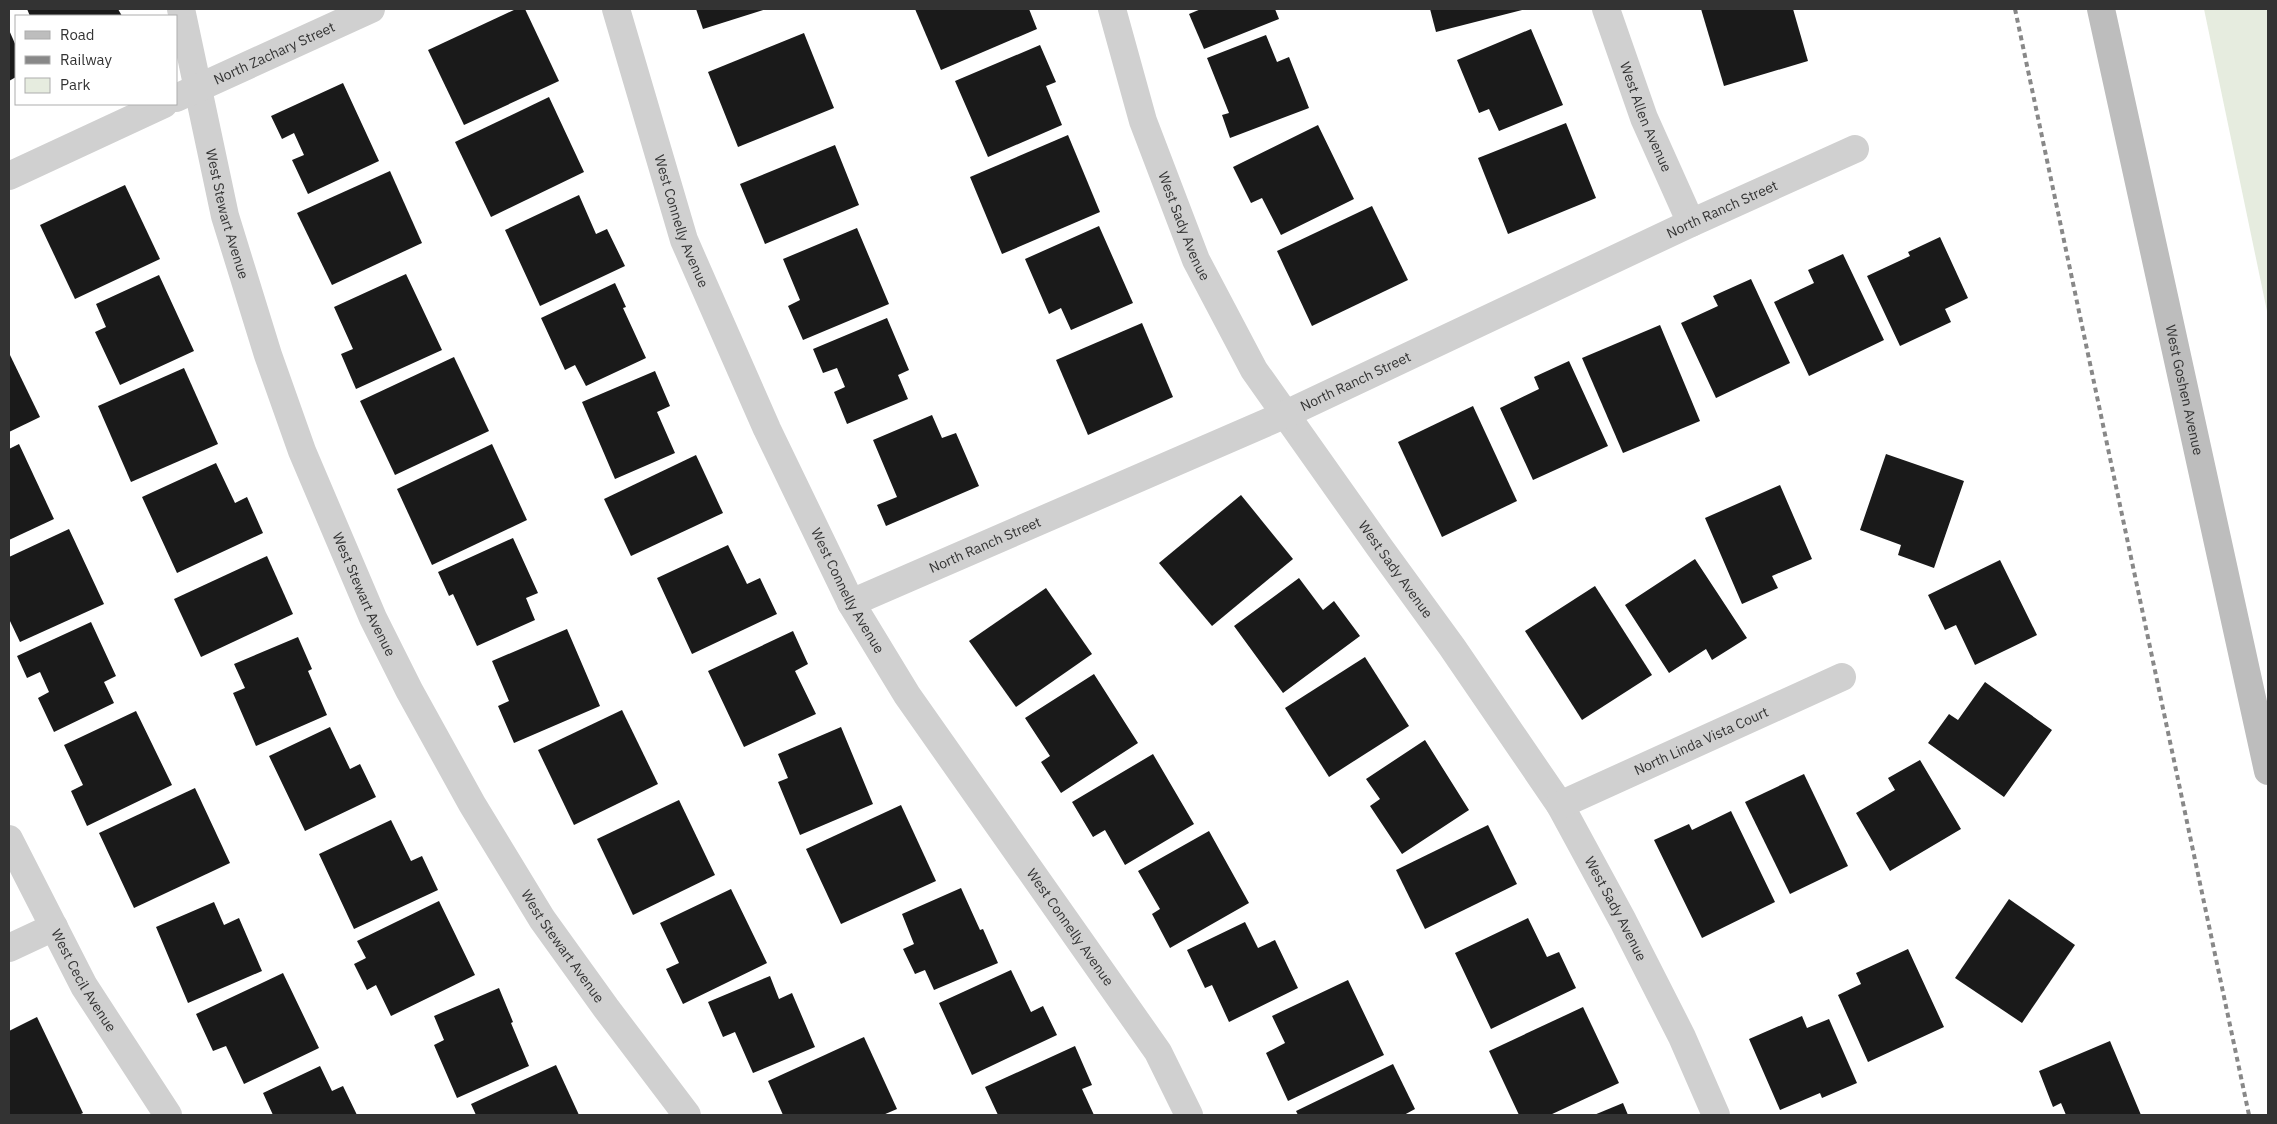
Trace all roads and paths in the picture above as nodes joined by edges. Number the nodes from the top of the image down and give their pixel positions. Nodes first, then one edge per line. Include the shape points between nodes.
1 (181, 9) edge
2 (371, 9) edge
3 (616, 9) edge
4 (1112, 9) edge
5 (1606, 9) edge
6 (2101, 9) edge
7 (187, 93) edge
8 (162, 105) edge
9 (1855, 149) dead end
10 (9, 176) edge
11 (1691, 223) junction
12 (1284, 415) junction
13 (851, 603) junction
14 (1842, 677) dead end
15 (2268, 771) edge
16 (1560, 805) junction
17 (9, 839) edge
18 (54, 927) junction
19 (9, 948) edge
20 (168, 1115) edge
21 (687, 1115) edge
22 (1189, 1115) edge
23 (1716, 1115) edge

1 - 7 street, West Stewart Avenue
2 - 7 street, North Zachary Street
3 - 13 street, West Connelly Avenue via 684,240 767,428
4 - 12 street, West Sady Avenue via 1144,121 1196,260 1254,370
5 - 11 street, West Allen Avenue via 1644,118
6 - 15 main road, West Goshen Avenue
7 - 21 street, West Stewart Avenue via 268,355 302,451 373,618 472,804 542,919
8 - 10 street
9 - 11 street, North Ranch Street
11 - 12 street, North Ranch Street
12 - 13 street, North Ranch Street
12 - 16 street, West Sady Avenue via 1452,647
13 - 22 street, West Connelly Avenue via 908,695 1158,1052
14 - 16 street, North Linda Vista Court
16 - 23 street, West Sady Avenue via 1682,1037
17 - 18 street, West Cecil Avenue
18 - 19 street
18 - 20 street, West Cecil Avenue via 84,986

